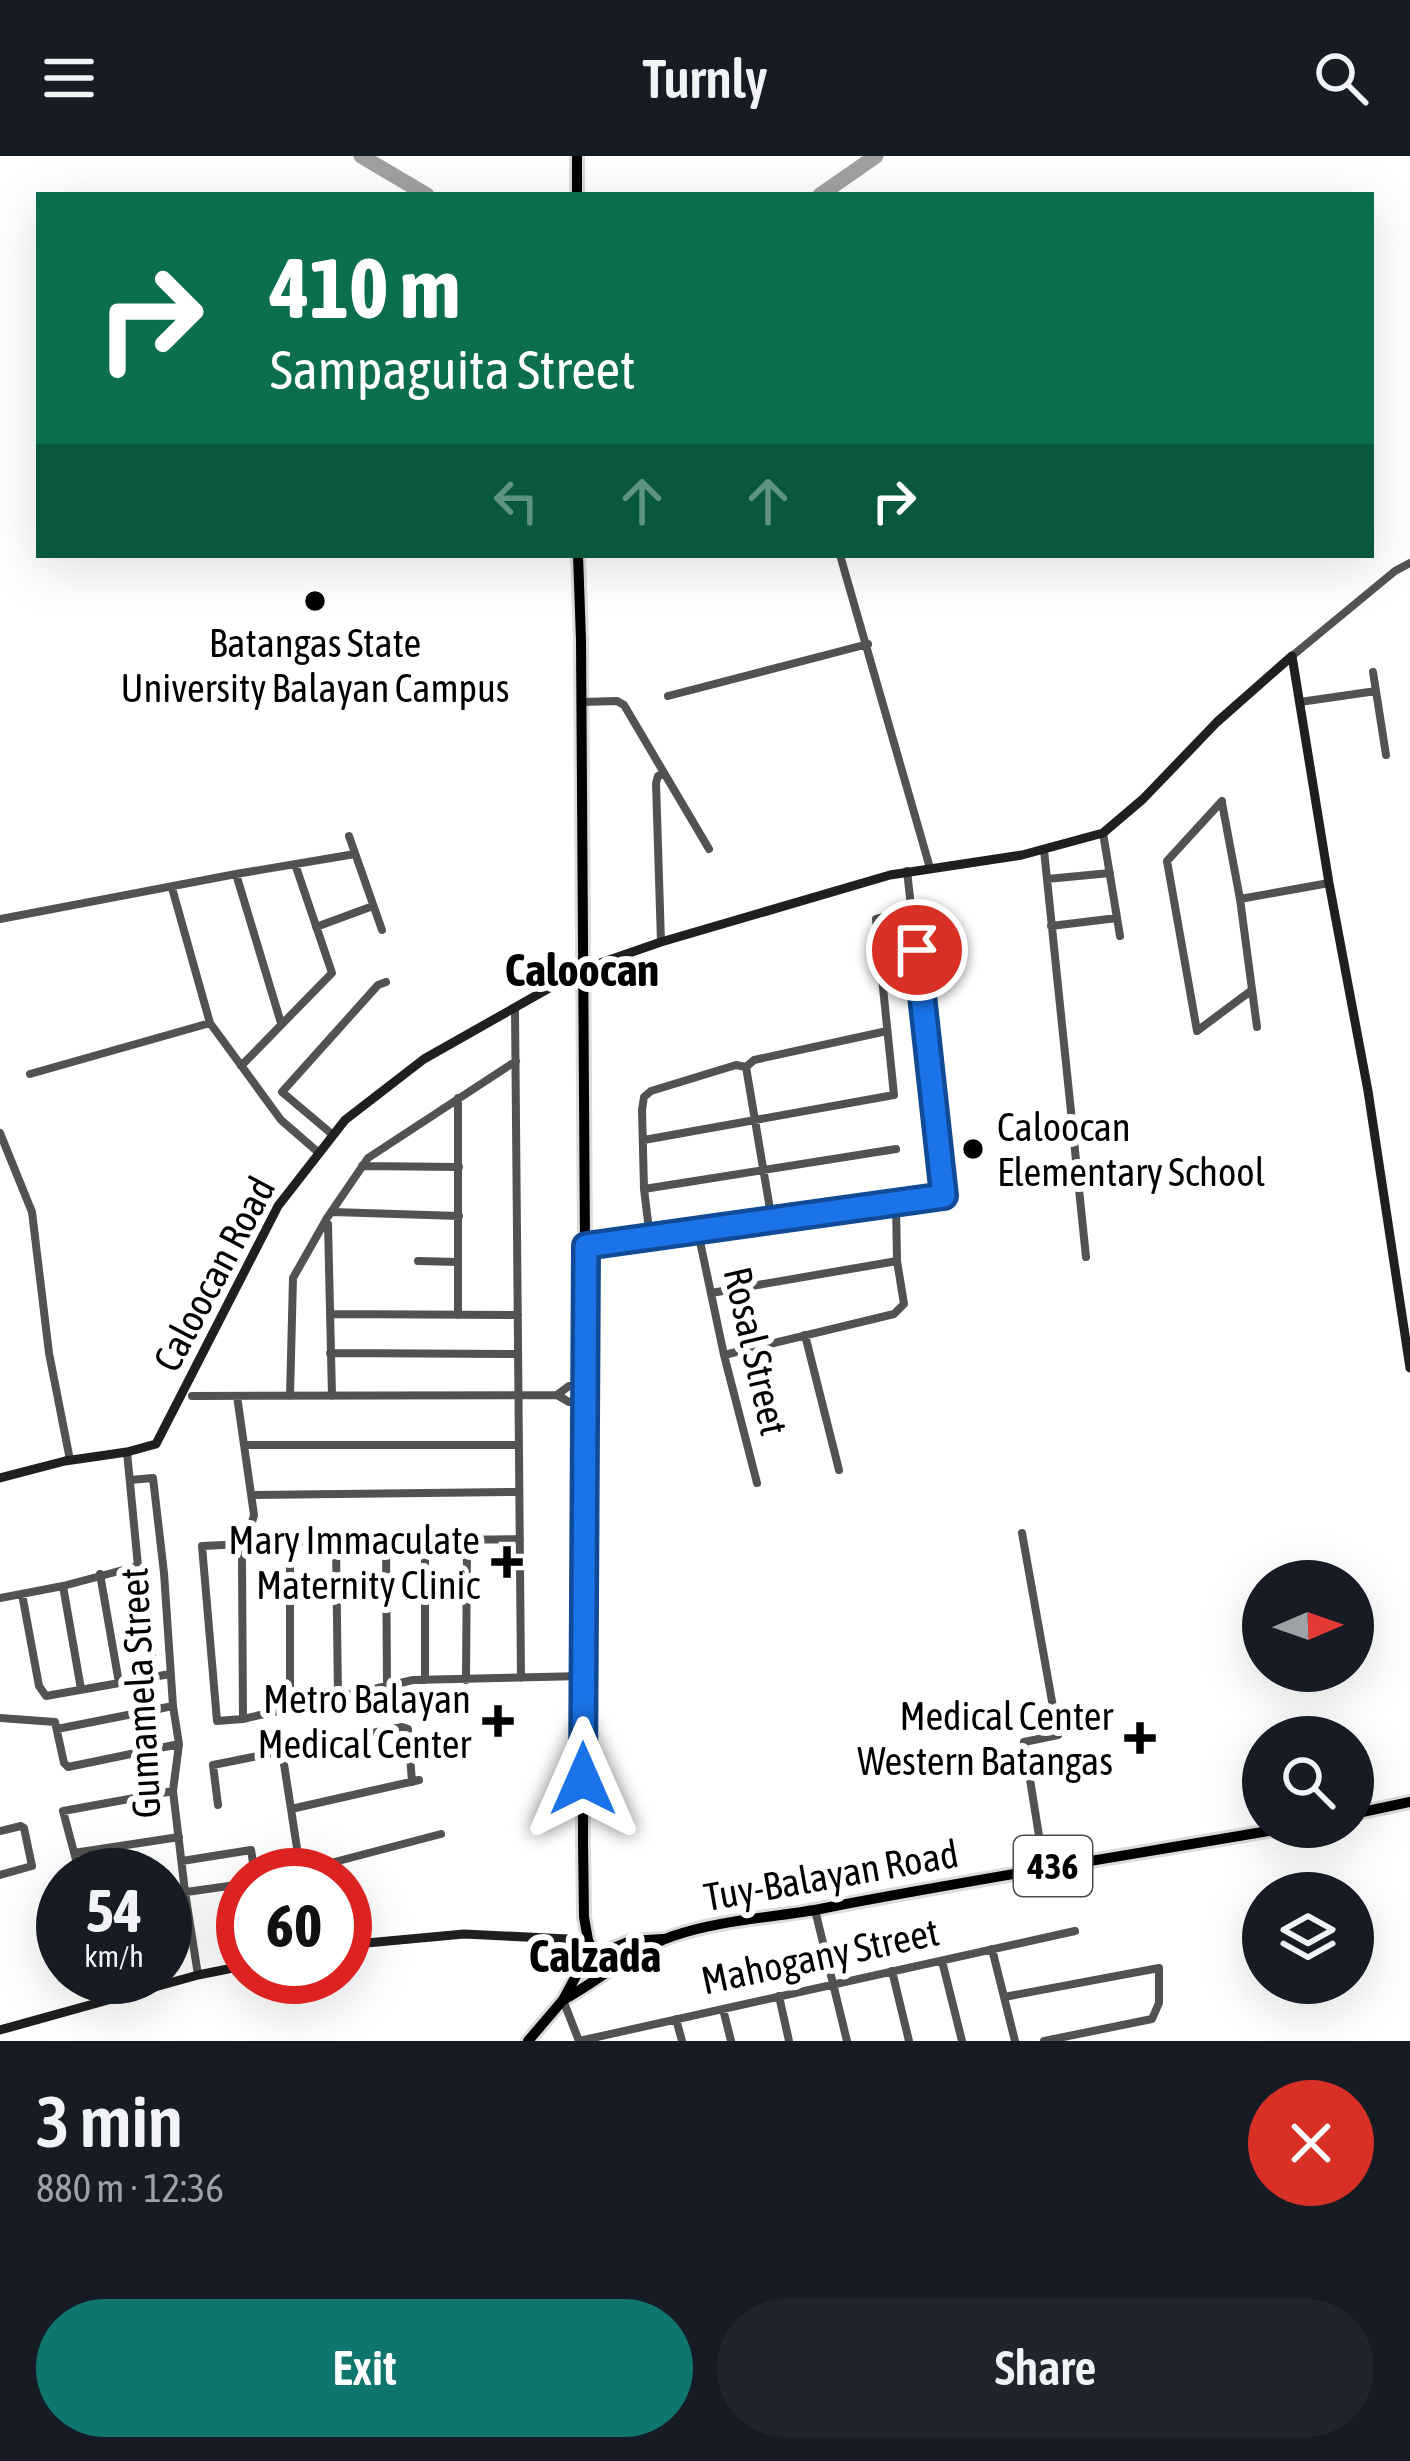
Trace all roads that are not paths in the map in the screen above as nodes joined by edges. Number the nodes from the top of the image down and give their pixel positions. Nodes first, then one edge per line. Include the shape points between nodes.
1 (577, 156) edge
2 (577, 192) edge
3 (578, 558) edge
4 (842, 558) edge
5 (1410, 563) edge
6 (868, 644) junction
7 (1292, 656) junction
8 (1373, 672) dead end
9 (1376, 691) junction
10 (668, 696) dead end
11 (1300, 702) junction
12 (582, 703) junction
13 (1386, 755) dead end
14 (664, 773) junction
15 (1103, 833) junction
16 (349, 836) dead end
17 (709, 849) dead end
18 (1044, 850) junction
19 (355, 854) junction
20 (295, 864) junction
21 (930, 868) junction
22 (908, 871) junction
23 (1110, 873) junction
24 (236, 874) junction
25 (1047, 880) junction
26 (1329, 883) junction
27 (172, 888) junction
28 (1240, 899) junction
29 (373, 906) junction
30 (913, 908) junction
31 (1117, 918) junction
32 (0, 919) edge
33 (1051, 926) junction
34 (316, 927) junction
35 (382, 930) dead end
36 (1120, 935) dead end
37 (662, 942) junction
38 (583, 969) junction
39 (386, 982) dead end
40 (1252, 990) junction
41 (515, 1010) dead end
42 (211, 1023) junction
43 (281, 1025) junction
44 (1257, 1028) dead end
45 (887, 1031) junction
46 (516, 1061) junction
47 (242, 1066) junction
48 (746, 1067) junction
49 (31, 1074) dead end
50 (458, 1098) junction
51 (756, 1120) junction
52 (0, 1133) edge
53 (333, 1135) junction
54 (644, 1140) junction
55 (896, 1149) dead end
56 (319, 1153) junction
57 (362, 1166) junction
58 (459, 1167) junction
59 (764, 1170) junction
60 (644, 1189) junction
61 (896, 1203) junction
62 (330, 1215) junction
63 (459, 1216) junction
64 (772, 1221) junction
65 (698, 1232) junction
66 (650, 1238) junction
67 (586, 1246) junction
68 (1086, 1257) dead end
69 (418, 1261) dead end
70 (897, 1261) junction
71 (458, 1262) junction
72 (711, 1293) junction
73 (330, 1314) junction
74 (458, 1315) junction
75 (518, 1315) junction
76 (805, 1335) junction
77 (331, 1353) junction
78 (518, 1354) junction
79 (724, 1354) junction
80 (1410, 1368) edge
81 (585, 1386) junction
82 (519, 1395) junction
83 (557, 1395) junction
84 (192, 1396) dead end
85 (237, 1396) junction
86 (290, 1396) junction
87 (332, 1396) junction
88 (585, 1402) junction
89 (244, 1445) junction
90 (519, 1445) junction
91 (128, 1452) junction
92 (70, 1460) junction
93 (839, 1470) dead end
94 (0, 1478) edge
95 (130, 1480) junction
96 (757, 1483) dead end
97 (519, 1492) junction
98 (252, 1495) junction
99 (1022, 1533) dead end
100 (520, 1539) junction
101 (425, 1540) junction
102 (467, 1540) junction
103 (386, 1541) junction
104 (290, 1542) junction
105 (335, 1542) junction
106 (247, 1544) junction
107 (138, 1566) junction
108 (100, 1574) junction
109 (63, 1586) junction
110 (22, 1594) junction
111 (0, 1598) edge
112 (170, 1674) junction
113 (583, 1676) junction
114 (155, 1677) junction
115 (521, 1678) junction
116 (425, 1680) junction
117 (466, 1680) junction
118 (118, 1683) junction
119 (387, 1686) junction
120 (81, 1689) junction
121 (338, 1697) junction
122 (172, 1706) junction
123 (290, 1708) junction
124 (1, 1718) edge
125 (243, 1719) junction
126 (57, 1729) junction
127 (179, 1744) junction
128 (282, 1751) junction
129 (173, 1791) junction
130 (1410, 1802) edge
131 (218, 1805) dead end
132 (291, 1810) junction
133 (1374, 1810) edge
134 (0, 1832) edge
135 (441, 1834) dead end
136 (1242, 1835) edge
137 (178, 1837) junction
138 (73, 1848) edge
139 (106, 1848) edge
140 (179, 1848) edge
141 (297, 1848) edge
142 (372, 1853) edge
143 (1044, 1867) junction
144 (0, 1875) edge
145 (815, 1910) junction
146 (1075, 1931) dead end
147 (192, 1936) edge
148 (666, 1939) junction
149 (588, 1940) junction
150 (372, 1943) edge
151 (992, 1949) junction
152 (594, 1956) junction
153 (942, 1960) junction
154 (892, 1971) junction
155 (216, 1972) edge
156 (604, 1973) junction
157 (199, 1975) junction
158 (833, 1984) junction
159 (778, 1996) junction
160 (1004, 1997) junction
161 (563, 2000) junction
162 (723, 2008) junction
163 (676, 2019) junction
164 (0, 2030) edge
165 (627, 2036) edge
166 (528, 2041) edge
167 (579, 2041) edge
168 (682, 2041) edge
169 (731, 2041) edge
170 (789, 2041) edge
171 (847, 2041) edge
172 (909, 2041) edge
173 (962, 2041) edge
174 (1015, 2041) edge
175 (1044, 2041) edge

1 - 2 main road
3 - 12 main road
4 - 6 street
5 - 7 street
6 - 10 street
6 - 21 street
7 - 11 street
7 - 15 street
8 - 9 street
9 - 11 street
9 - 13 street
11 - 26 street
12 - 14 street via 624,705
12 - 38 main road
14 - 17 street
14 - 37 street via 656,783
15 - 18 street, Caloocan Road
15 - 23 street
16 - 19 street
18 - 21 street, Caloocan Road
18 - 25 street
19 - 20 street
19 - 29 street
20 - 24 street
20 - 34 street
21 - 22 street, Caloocan Road
22 - 30 street
22 - 37 street, Caloocan Road
23 - 25 street
23 - 31 street
24 - 27 street
24 - 43 street
25 - 33 street
26 - 28 street
26 - 80 street
27 - 32 street
27 - 42 street
28 - 40 street
28 - 40 street via 1222,801 1167,861 1197,1031
29 - 34 street
29 - 35 street
30 - 45 street via 876,919
30 - 61 street via 944,1196
31 - 33 street
31 - 36 street
33 - 68 street
34 - 43 street via 332,973
37 - 38 street, Caloocan Road
38 - 53 street, Caloocan Road via 424,1059
38 - 67 main road
39 - 53 street via 282,1092
40 - 44 street
41 - 46 street
42 - 47 street
42 - 49 street
43 - 47 street
45 - 48 street
45 - 51 street via 894,1095
46 - 50 street
46 - 75 street
47 - 56 street via 281,1120
48 - 51 street
48 - 54 street via 652,1091 644,1097
50 - 57 street
50 - 58 street
51 - 54 street
51 - 59 street
52 - 92 street via 32,1212
53 - 56 street, Caloocan Road
54 - 60 street
55 - 59 street
56 - 91 street, Caloocan Road via 278,1206 157,1444
57 - 58 street
57 - 62 street
58 - 63 street
59 - 60 street
59 - 64 street
60 - 66 street
61 - 64 street
61 - 70 street
62 - 63 street
62 - 73 street
62 - 86 street via 293,1278
63 - 71 street
64 - 65 street
65 - 66 street
65 - 72 street, Rosal Street
66 - 67 street
67 - 81 main road
69 - 71 street
70 - 72 street
70 - 76 street via 904,1304 894,1314
71 - 74 street
72 - 79 street, Rosal Street
73 - 74 street
73 - 77 street
74 - 75 street
75 - 78 street
76 - 79 street
76 - 93 street
77 - 78 street
77 - 87 street
78 - 82 street
79 - 96 street, Rosal Street
81 - 83 street
81 - 88 main road
82 - 83 street
82 - 87 street
82 - 90 street
83 - 88 street
84 - 85 street
85 - 86 street
85 - 89 street
86 - 87 street
88 - 113 main road
89 - 90 street
89 - 98 street
90 - 97 street
91 - 92 street
91 - 95 street
92 - 94 street
95 - 107 street
95 - 112 street, Gumamela Street via 153,1478
97 - 98 street
97 - 100 street
98 - 106 street
99 - 143 street via 1058,1736 1024,1742
100 - 102 street
100 - 115 street
101 - 102 street
101 - 103 street
101 - 116 street
102 - 117 street
103 - 105 street
103 - 119 street
104 - 105 street
104 - 106 street
104 - 123 street
105 - 121 street
106 - 125 street
106 - 125 street via 202,1546 217,1721
107 - 108 street
107 - 114 street
108 - 109 street
108 - 118 street
109 - 110 street
109 - 120 street
110 - 111 street
110 - 120 street via 39,1686 46,1696
112 - 114 street
112 - 122 street, Gumamela Street
113 - 115 street
113 - 149 main road
114 - 118 street
115 - 117 street
116 - 117 street
116 - 119 street
118 - 120 street
119 - 121 street
121 - 123 street
122 - 126 street
122 - 127 street, Gumamela Street
123 - 125 street
124 - 126 street via 56,1722
126 - 127 street via 68,1767
127 - 129 street, Gumamela Street
128 - 131 street via 213,1765
128 - 132 street
128 - 132 street via 402,1727 416,1781
129 - 137 street, Gumamela Street
129 - 138 street via 64,1811
130 - 133 main road
132 - 141 street
134 - 144 street via 24,1828 32,1866
135 - 142 street
136 - 143 main road, Tuy-Balayan Road / 436
137 - 139 street
137 - 140 street, Gumamela Street
143 - 145 main road, Tuy-Balayan Road / 436
145 - 148 main road, Tuy-Balayan Road / 436
145 - 158 street
146 - 151 street, Mahogany Street
147 - 157 street, Gumamela Street
148 - 152 main road, Tuy-Balayan Road / 436 via 630,1941
148 - 156 main road, Tuy-Balayan Road / 436
149 - 150 street via 464,1934
149 - 152 main road
151 - 153 street, Mahogany Street
151 - 160 street
152 - 156 main road
152 - 161 main road, 436
153 - 154 street, Mahogany Street
153 - 173 street
154 - 158 street, Mahogany Street
154 - 172 street
155 - 157 street
156 - 161 main road, 436
157 - 164 street
158 - 159 street, Mahogany Street
158 - 171 street
159 - 162 street, Mahogany Street
159 - 170 street
160 - 174 street
160 - 175 street via 1159,1967 1152,2019
161 - 166 main road, 436
161 - 167 street
162 - 163 street, Mahogany Street
162 - 169 street
163 - 165 street, Mahogany Street
163 - 168 street
165 - 167 street, Mahogany Street

